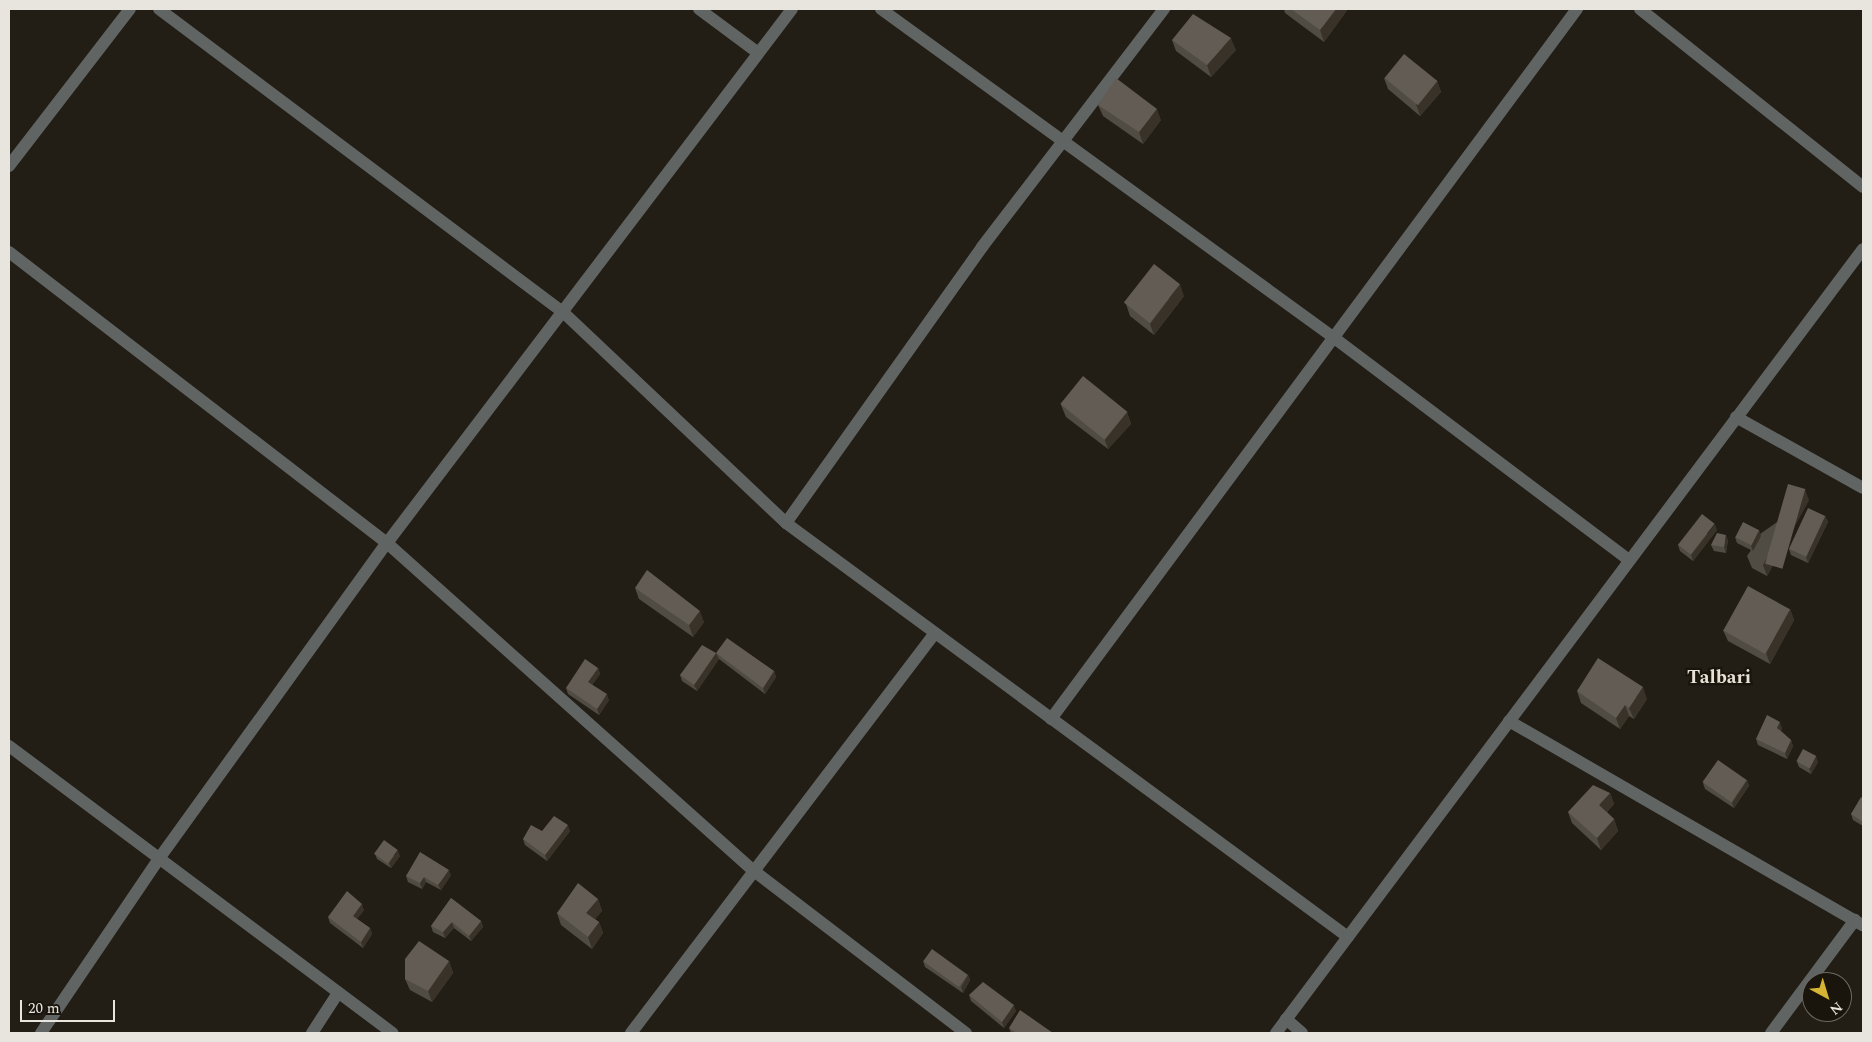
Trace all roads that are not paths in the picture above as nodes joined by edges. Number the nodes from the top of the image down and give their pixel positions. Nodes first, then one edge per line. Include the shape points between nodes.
1 (130, 9) edge
2 (159, 9) edge
3 (699, 9) edge
4 (792, 9) edge
5 (881, 9) edge
6 (1164, 9) edge
7 (1577, 9) edge
8 (1640, 9) edge
9 (757, 52) junction
10 (1062, 142) junction
11 (9, 166) edge
12 (1863, 187) edge
13 (1863, 249) edge
14 (9, 252) edge
15 (564, 313) junction
16 (1333, 337) junction
17 (1736, 417) junction
18 (1863, 488) edge
19 (786, 524) junction
20 (387, 543) junction
21 (1629, 560) junction
22 (935, 633) junction
23 (1051, 718) junction
24 (1509, 721) junction
25 (9, 746) edge
26 (158, 860) junction
27 (754, 871) junction
28 (1859, 923) edge
29 (1348, 937) junction
30 (338, 993) junction
31 (1286, 1019) junction
32 (41, 1033) edge
33 (312, 1033) edge
34 (392, 1033) edge
35 (631, 1033) edge
36 (966, 1033) edge
37 (1276, 1033) edge
38 (1302, 1033) edge
39 (1771, 1033) edge

1 - 11 street
2 - 15 street
3 - 9 street
4 - 9 street
5 - 10 street
6 - 10 street
7 - 16 street
8 - 12 street
9 - 15 street
10 - 16 street
10 - 19 street via 982,247
13 - 17 street
14 - 20 street
15 - 19 street
15 - 20 street
16 - 21 street
16 - 23 street
17 - 18 street
17 - 21 street
19 - 22 street
20 - 26 street
20 - 27 street
21 - 24 street
22 - 23 street
22 - 27 street
23 - 29 street
24 - 28 street
24 - 29 street
25 - 26 street
26 - 30 street
26 - 32 street
27 - 35 street
27 - 36 street
28 - 39 street
29 - 31 street
30 - 33 street
30 - 34 street
31 - 37 street
31 - 38 street

